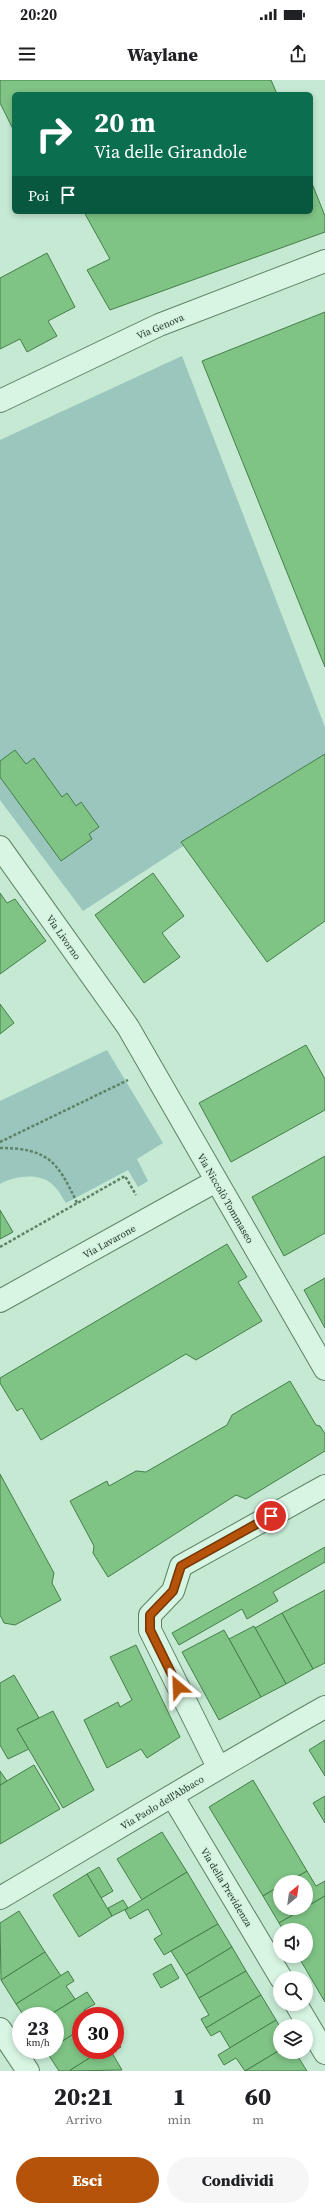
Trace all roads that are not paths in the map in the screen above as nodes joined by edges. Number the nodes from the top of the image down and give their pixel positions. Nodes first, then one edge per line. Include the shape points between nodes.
1 (325, 261) edge
2 (0, 401) edge
3 (0, 847) edge
4 (128, 1027) joint
5 (216, 1181) junction
6 (0, 1301) edge
7 (325, 1369) edge
8 (325, 1486) edge
9 (325, 1707) edge
10 (218, 1767) junction
11 (173, 1797) junction
12 (0, 1898) edge
13 (277, 1971) edge
14 (300, 2011) edge
15 (0, 2029) edge
16 (325, 2053) edge
17 (28, 2071) edge

1 - 2 street, Via Genova via 159,325
3 - 4 street, Via Livorno
4 - 5 street, Via Niccolò Tommaseo
5 - 6 street, Via Lavarone
5 - 7 street, Via Niccolò Tommaseo
8 - 10 street via 181,1566 173,1591 150,1615 150,1630
9 - 10 street, Via Paolo dell'Abbaco
10 - 11 street, Via Paolo dell'Abbaco
11 - 12 street, Via Paolo dell'Abbaco
11 - 13 street, Via della Previdenza
14 - 16 street
15 - 17 street

